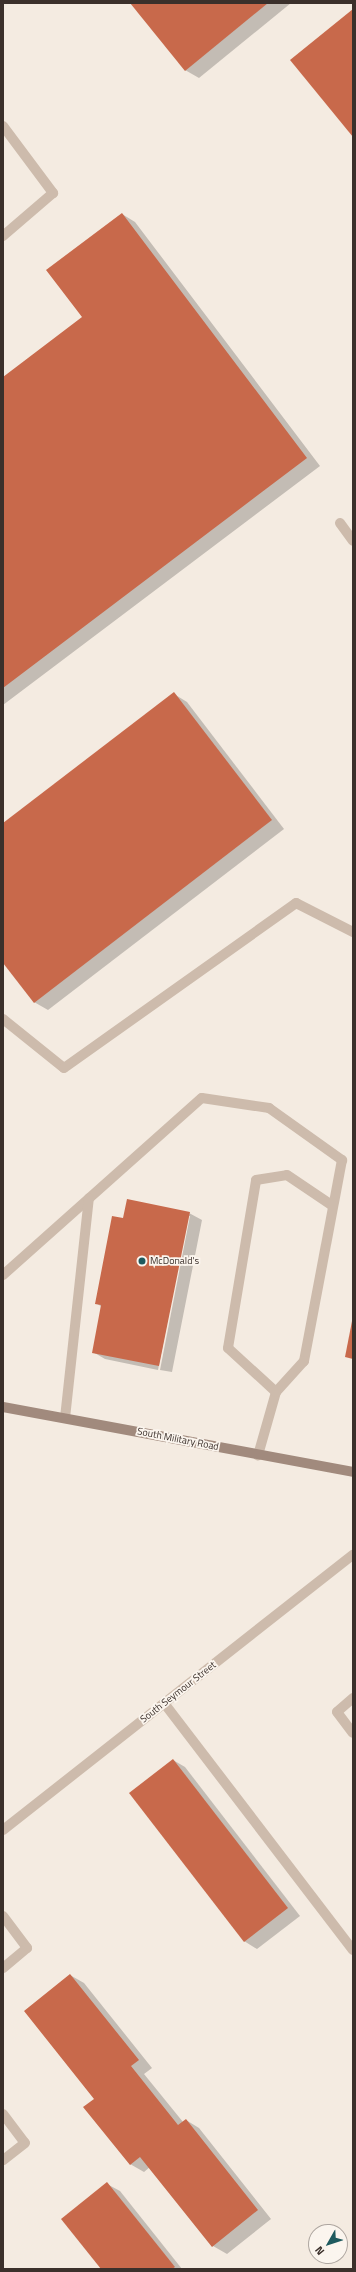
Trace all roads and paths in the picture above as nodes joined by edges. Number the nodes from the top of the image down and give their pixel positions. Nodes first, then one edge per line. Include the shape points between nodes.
1 (3, 126) edge
2 (3, 236) edge
3 (340, 523) dead end
4 (353, 541) edge
5 (353, 932) edge
6 (3, 1019) edge
7 (89, 1198) junction
8 (333, 1206) junction
9 (3, 1275) edge
10 (276, 1392) junction
11 (3, 1407) edge
12 (65, 1418) junction
13 (258, 1455) junction
14 (353, 1472) edge
15 (353, 1555) edge
16 (353, 1698) edge
17 (164, 1703) junction
18 (353, 1733) edge
19 (3, 1830) edge
20 (3, 1916) edge
21 (353, 1950) edge
22 (3, 1968) edge
23 (3, 2114) edge
24 (3, 2160) edge

1 - 2 street via 53,193
3 - 4 street
5 - 6 street via 296,903 64,1068
7 - 8 street via 202,1098 269,1108 342,1160
7 - 9 street
7 - 12 street
8 - 10 street via 304,1361
8 - 10 street via 287,1175 256,1180 228,1348
10 - 13 street
11 - 12 main road, South Military Road
12 - 13 main road, South Military Road
13 - 14 main road, South Military Road
15 - 17 street, South Seymour Street
16 - 18 street via 336,1712
17 - 19 street, South Seymour Street
17 - 21 street
20 - 22 street via 27,1948
23 - 24 street via 25,2143

